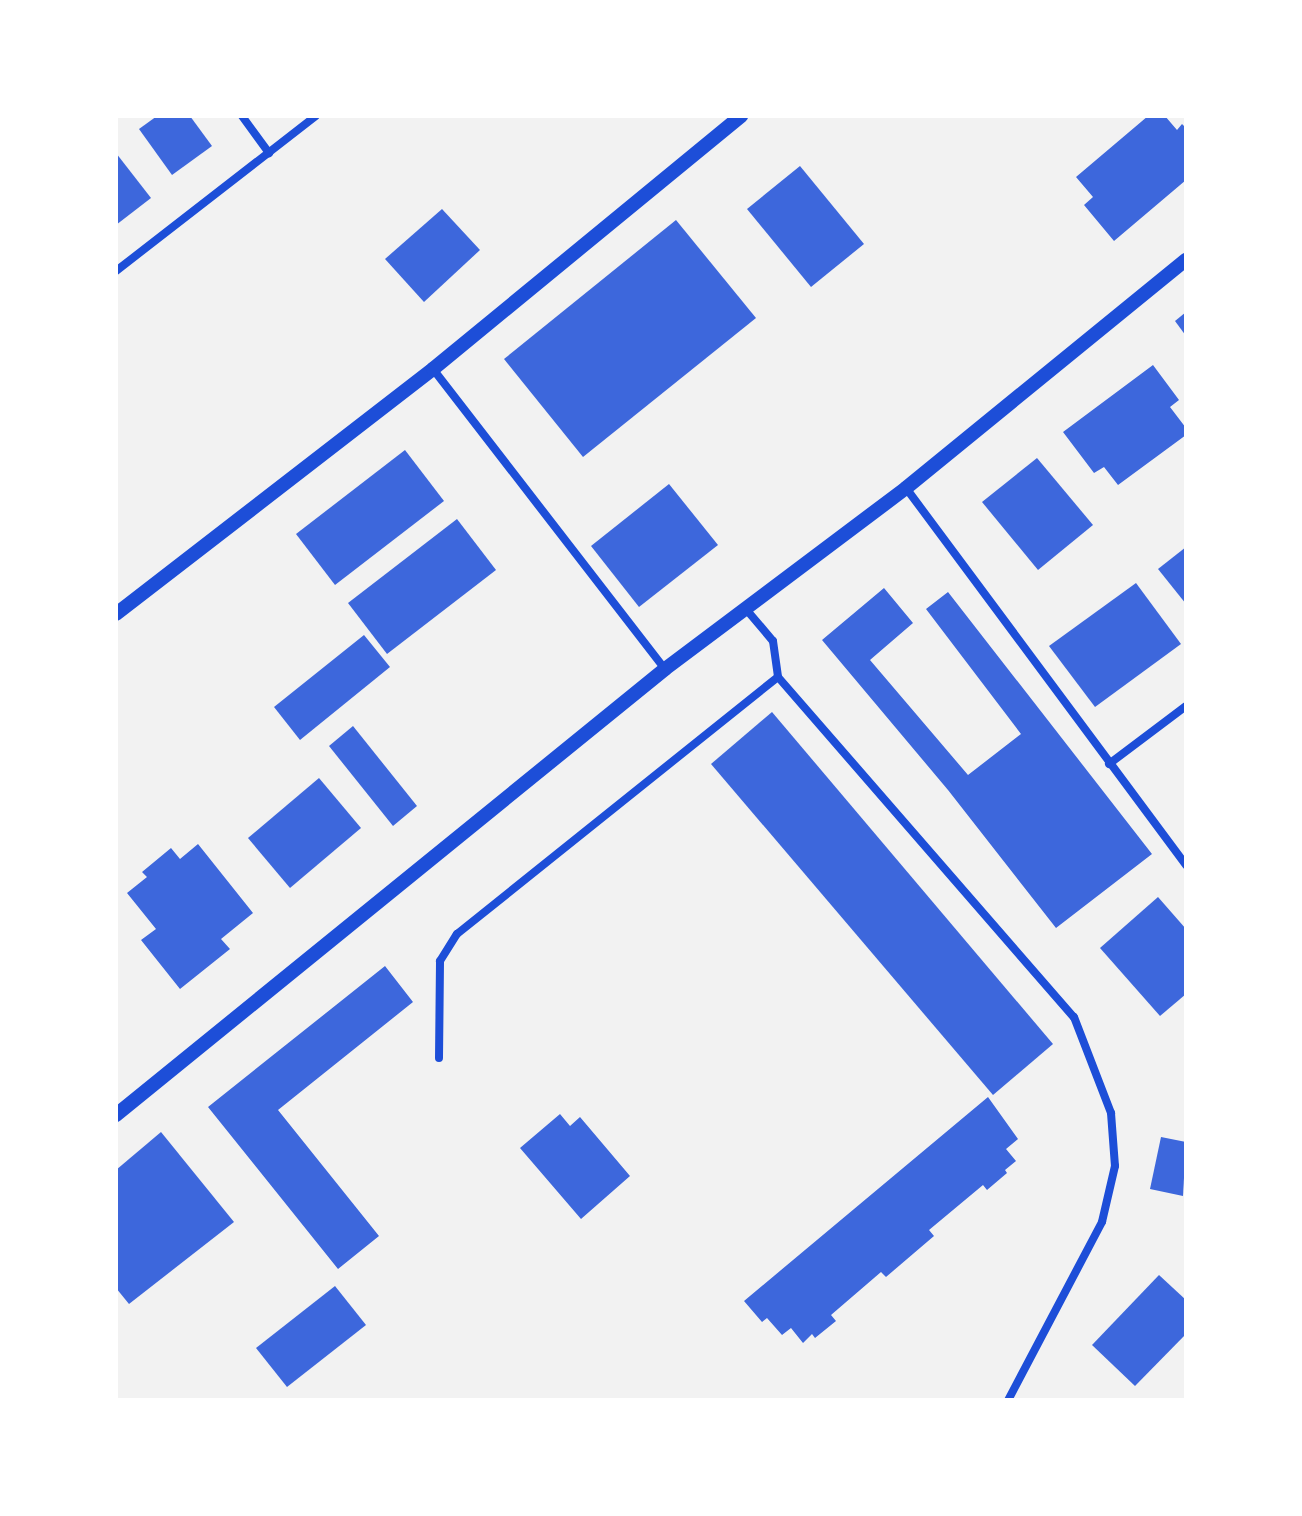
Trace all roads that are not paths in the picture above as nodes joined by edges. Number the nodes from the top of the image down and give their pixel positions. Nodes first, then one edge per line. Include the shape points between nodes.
1 (242, 116) edge
2 (316, 116) edge
3 (741, 116) edge
4 (269, 153) junction
5 (1186, 260) edge
6 (116, 271) edge
7 (433, 369) junction
8 (906, 488) junction
9 (744, 607) junction
10 (116, 614) edge
11 (665, 669) junction
12 (778, 677) junction
13 (1186, 706) edge
14 (1109, 764) junction
15 (1186, 865) edge
16 (439, 1058) dead end
17 (116, 1115) edge
18 (1008, 1400) edge

1 - 4 street
2 - 4 street
3 - 7 street
4 - 6 street
5 - 8 street
7 - 10 street
7 - 11 street
8 - 9 street
8 - 14 street
9 - 11 street
9 - 12 street via 773,641
11 - 17 street
12 - 16 street via 457,934 440,961
12 - 18 street via 1074,1017 1111,1113 1115,1166 1102,1222
13 - 14 street
14 - 15 street

